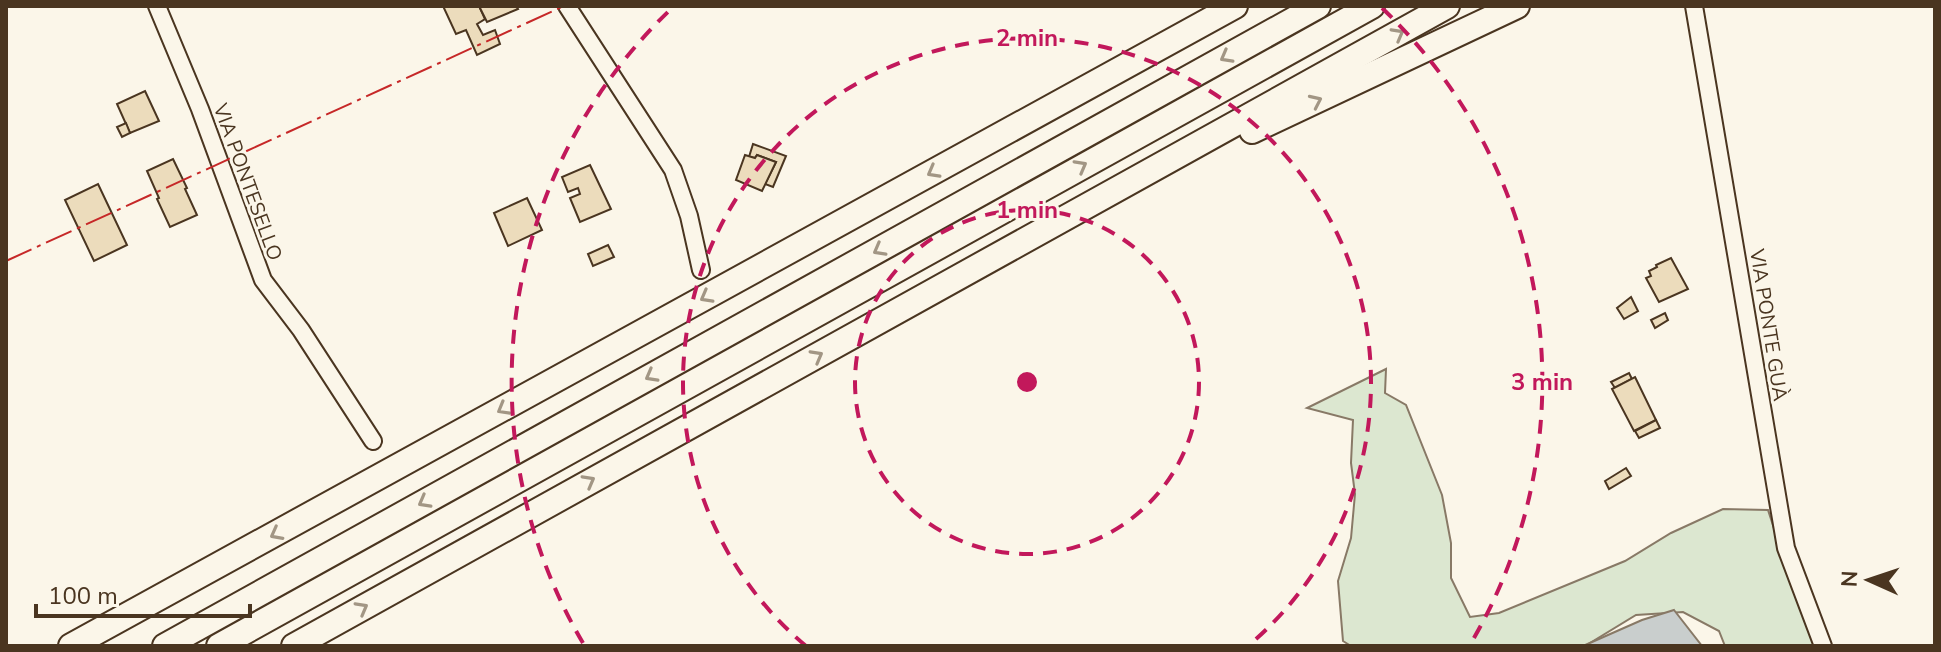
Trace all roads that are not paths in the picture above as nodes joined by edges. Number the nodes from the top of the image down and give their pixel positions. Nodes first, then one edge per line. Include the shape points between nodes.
1 (157, 6) edge
2 (567, 6) edge
3 (1211, 6) edge
4 (1235, 6) edge
5 (1318, 6) edge
6 (1372, 6) edge
7 (1447, 6) edge
8 (1517, 6) edge
9 (1696, 7) edge
10 (1045, 109) junction
11 (1093, 203) junction
12 (701, 270) dead end
13 (373, 441) dead end
14 (71, 646) edge
15 (165, 646) edge
16 (219, 646) edge
17 (294, 646) edge
18 (1823, 646) edge

1 - 13 street, VIA PONTESELLO via 263,280
2 - 12 street via 673,170
3 - 10 highway via 1134,48
4 - 10 highway
5 -> 15 highway
16 -> 6 highway
11 -> 7 highway
11 -> 8 highway
9 - 18 street, VIA PONTE GUÀ via 1786,548
10 -> 14 highway
17 -> 11 highway

